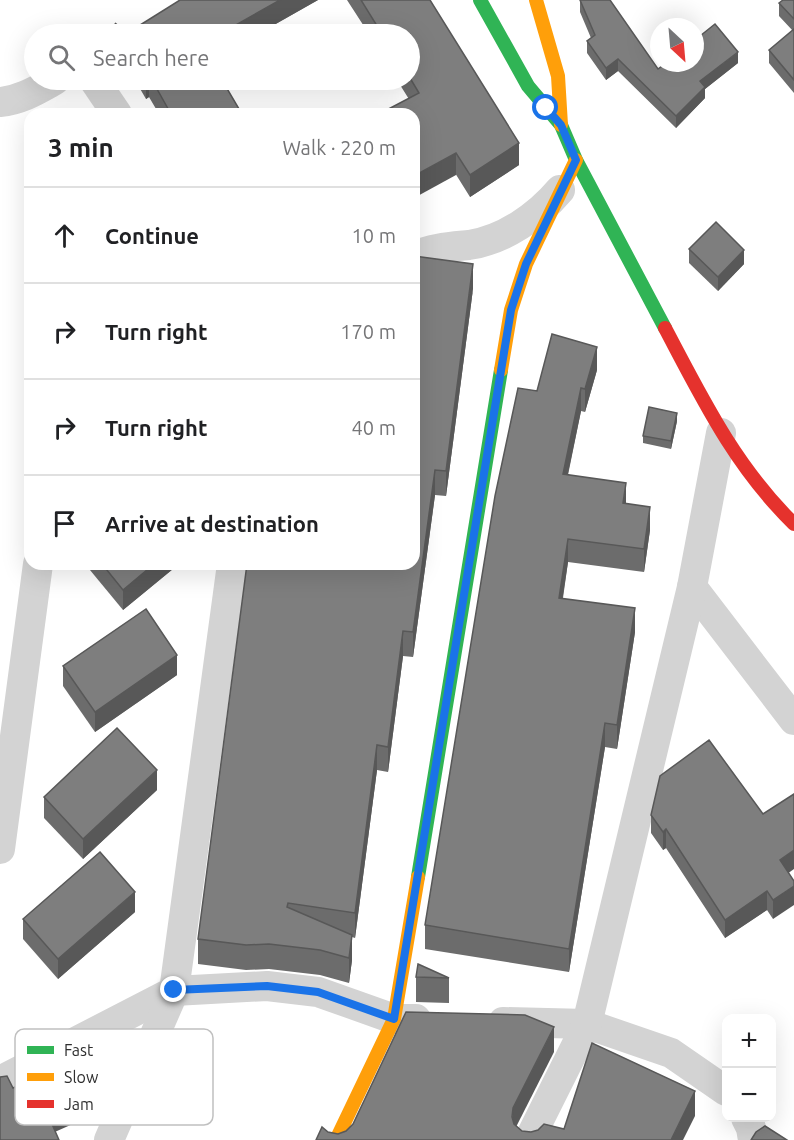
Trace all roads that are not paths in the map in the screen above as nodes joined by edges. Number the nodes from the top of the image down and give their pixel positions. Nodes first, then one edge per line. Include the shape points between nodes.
1 (480, 0) edge
2 (536, 0) edge
3 (101, 90) edge
4 (42, 95) edge
5 (0, 102) edge
6 (113, 108) edge
7 (561, 125) junction
8 (571, 171) junction
9 (420, 253) edge
10 (721, 433) junction
11 (794, 524) edge
12 (37, 570) edge
13 (231, 570) edge
14 (692, 587) junction
15 (794, 720) edge
16 (0, 849) edge
17 (174, 990) junction
18 (394, 1019) junction
19 (440, 1020) edge
20 (474, 1021) edge
21 (587, 1024) junction
22 (99, 1029) edge
23 (157, 1029) edge
24 (15, 1073) edge
25 (0, 1081) edge
26 (722, 1088) edge
27 (748, 1122) edge
28 (116, 1125) edge
29 (109, 1140) edge
30 (336, 1140) edge
31 (529, 1140) edge
32 (753, 1140) edge

1 - 7 street via 528,86
2 - 7 street via 558,76
3 - 6 street
4 - 5 street
7 - 8 street
8 - 9 street via 551,200 533,216 490,240
8 - 10 street
8 - 18 street via 526,264 511,310
10 - 11 street via 767,496
10 - 14 street
12 - 16 street
13 - 17 street
14 - 15 street
14 - 21 street
17 - 18 street via 267,986 318,992
17 - 22 street
17 - 23 street
18 - 19 street
18 - 30 street
20 - 21 street
21 - 26 street via 671,1053
21 - 31 street
24 - 25 street
27 - 32 street
28 - 29 street

